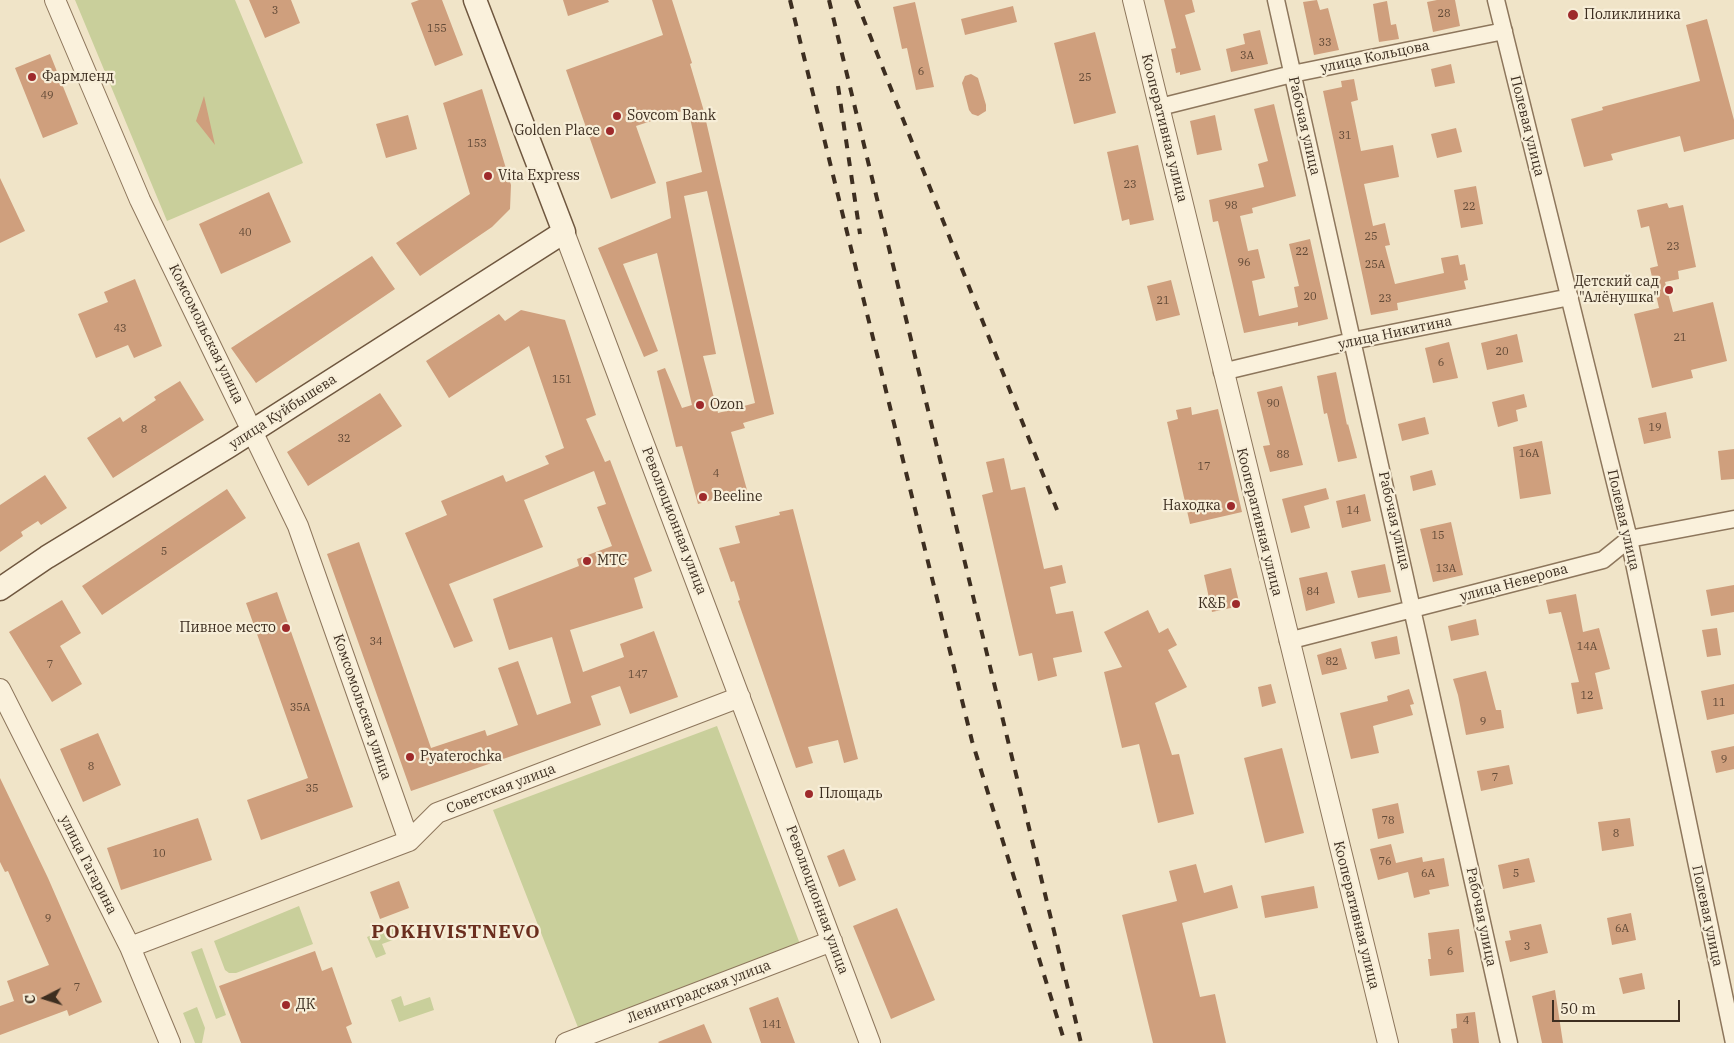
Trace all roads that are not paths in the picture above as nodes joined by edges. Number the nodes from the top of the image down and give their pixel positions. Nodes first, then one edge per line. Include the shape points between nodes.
1 (55, 0) edge
2 (475, 0) edge
3 (1132, 0) edge
4 (1276, 0) edge
5 (1496, 0) edge
6 (1504, 31) junction
7 (1292, 74) junction
8 (1160, 107) junction
9 (564, 232) junction
10 (1570, 297) junction
11 (1352, 341) junction
12 (1222, 372) junction
13 (253, 431) junction
14 (1734, 519) edge
15 (1628, 539) junction
16 (0, 589) edge
17 (1414, 610) junction
18 (1288, 641) junction
19 (0, 689) edge
20 (740, 696) junction
21 (409, 841) junction
22 (832, 942) junction
23 (130, 947) junction
24 (170, 1043) edge
25 (566, 1043) edge
26 (870, 1043) edge
27 (1388, 1043) edge
28 (1509, 1043) edge
29 (1734, 1043) edge

1 - 13 street, Комсомольская улица via 140,200
2 - 9 main road, Революционная улица
3 - 8 street, Кооперативная улица
4 - 7 street, Рабочая улица
5 - 6 street, Полевая улица
6 - 7 street, улица Кольцова
6 - 10 street, Полевая улица
7 - 8 street, улица Кольцова
7 - 11 street, Рабочая улица
8 - 12 street, Кооперативная улица
9 - 13 main road, улица Куйбышева
9 - 20 street, Революционная улица
10 - 11 street, улица Никитина
10 - 15 street, Полевая улица
11 - 12 street, улица Никитина
11 - 17 street, Рабочая улица
12 - 18 street, Кооперативная улица
13 - 16 main road, улица Куйбышева
13 - 21 street, Комсомольская улица via 298,526
14 - 15 street, улица Неверова
15 - 17 street, улица Неверова via 1603,560
15 - 29 street, Полевая улица
17 - 18 street, улица Неверова
17 - 28 street, Рабочая улица
18 - 27 street, Кооперативная улица
19 - 23 street, улица Гагарина
20 - 21 street, Советская улица via 437,814
20 - 22 street, Революционная улица
21 - 23 street, Советская улица
22 - 25 street, Ленинградская улица
22 - 26 street, Революционная улица
23 - 24 street, улица Гагарина

